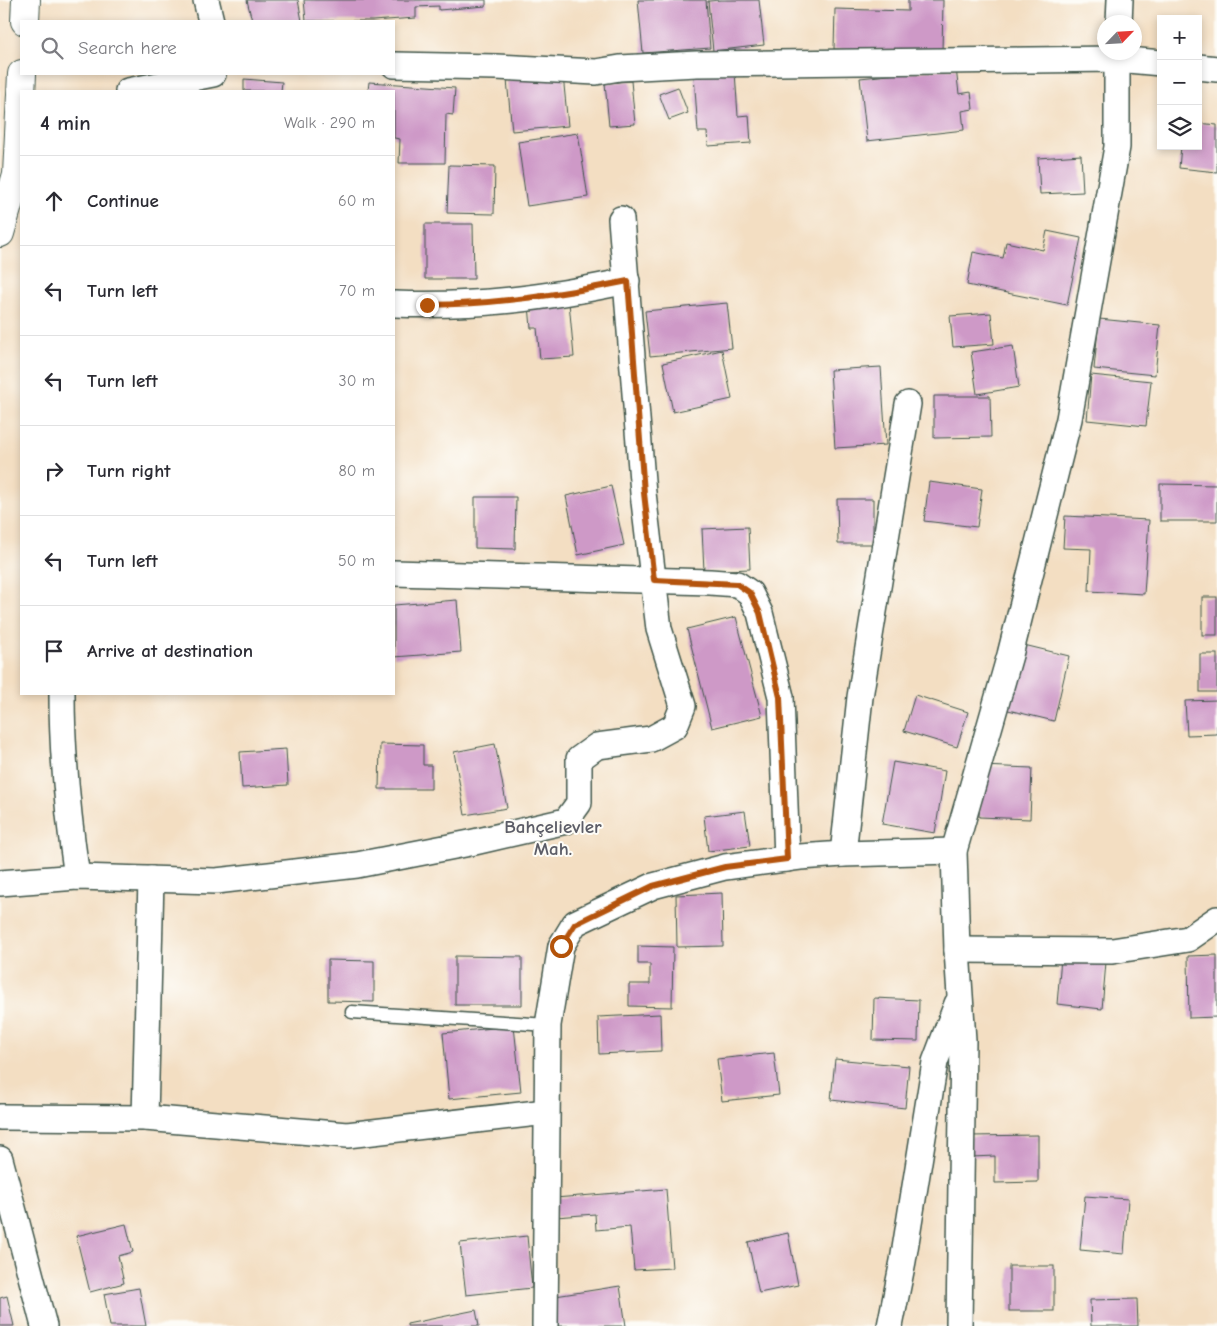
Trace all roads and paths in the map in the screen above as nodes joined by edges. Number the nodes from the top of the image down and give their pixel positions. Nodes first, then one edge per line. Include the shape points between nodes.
1 (26, 0) edge
2 (206, 0) edge
3 (1120, 0) edge
4 (1119, 15) edge
5 (25, 20) edge
6 (211, 20) edge
7 (1097, 56) edge
8 (1117, 60) edge
9 (1139, 60) edge
10 (1157, 63) edge
11 (395, 65) edge
12 (1202, 67) edge
13 (1217, 69) edge
14 (22, 75) edge
15 (207, 75) edge
16 (21, 90) edge
17 (133, 90) edge
18 (20, 121) edge
19 (622, 219) dead end
20 (0, 233) edge
21 (628, 281) junction
22 (395, 304) edge
23 (908, 404) dead end
24 (395, 572) edge
25 (654, 580) junction
26 (62, 695) edge
27 (954, 851) junction
28 (843, 854) junction
29 (787, 859) junction
30 (77, 877) junction
31 (151, 879) junction
32 (0, 883) edge
33 (1217, 919) edge
34 (957, 950) junction
35 (960, 997) junction
36 (352, 1012) dead end
37 (548, 1025) junction
38 (546, 1112) junction
39 (0, 1116) edge
40 (145, 1118) junction
41 (0, 1159) edge
42 (44, 1326) edge
43 (545, 1326) edge
44 (890, 1326) edge
45 (959, 1326) edge

1 - 5 street
2 - 6 street
3 - 4 street
7 - 11 street via 697,64 596,72
8 - 27 street via 1117,146 1069,420 1010,655
9 - 10 street
12 - 13 street
14 - 16 street
15 - 17 street
18 - 20 street via 17,174
19 - 21 street
21 - 22 street via 515,300 471,304
21 - 25 street
23 - 28 street via 860,698
24 - 25 street
25 - 29 street via 737,584 750,593 760,613 780,697
25 - 31 street via 659,629 684,706 675,726 651,739 597,746 579,759 579,803 566,821 358,865 216,881
26 - 30 street via 65,780
27 - 28 street
27 - 34 street
28 - 29 street
29 - 37 street via 725,867 653,886 575,924 561,946
30 - 31 street
30 - 32 street
31 - 40 street
33 - 34 street via 1188,940 1112,951
34 - 35 street
35 - 44 street via 935,1062
35 - 45 street via 963,1040
36 - 37 lane
37 - 38 street
38 - 40 street via 347,1135
38 - 43 street
39 - 40 street
41 - 42 street

